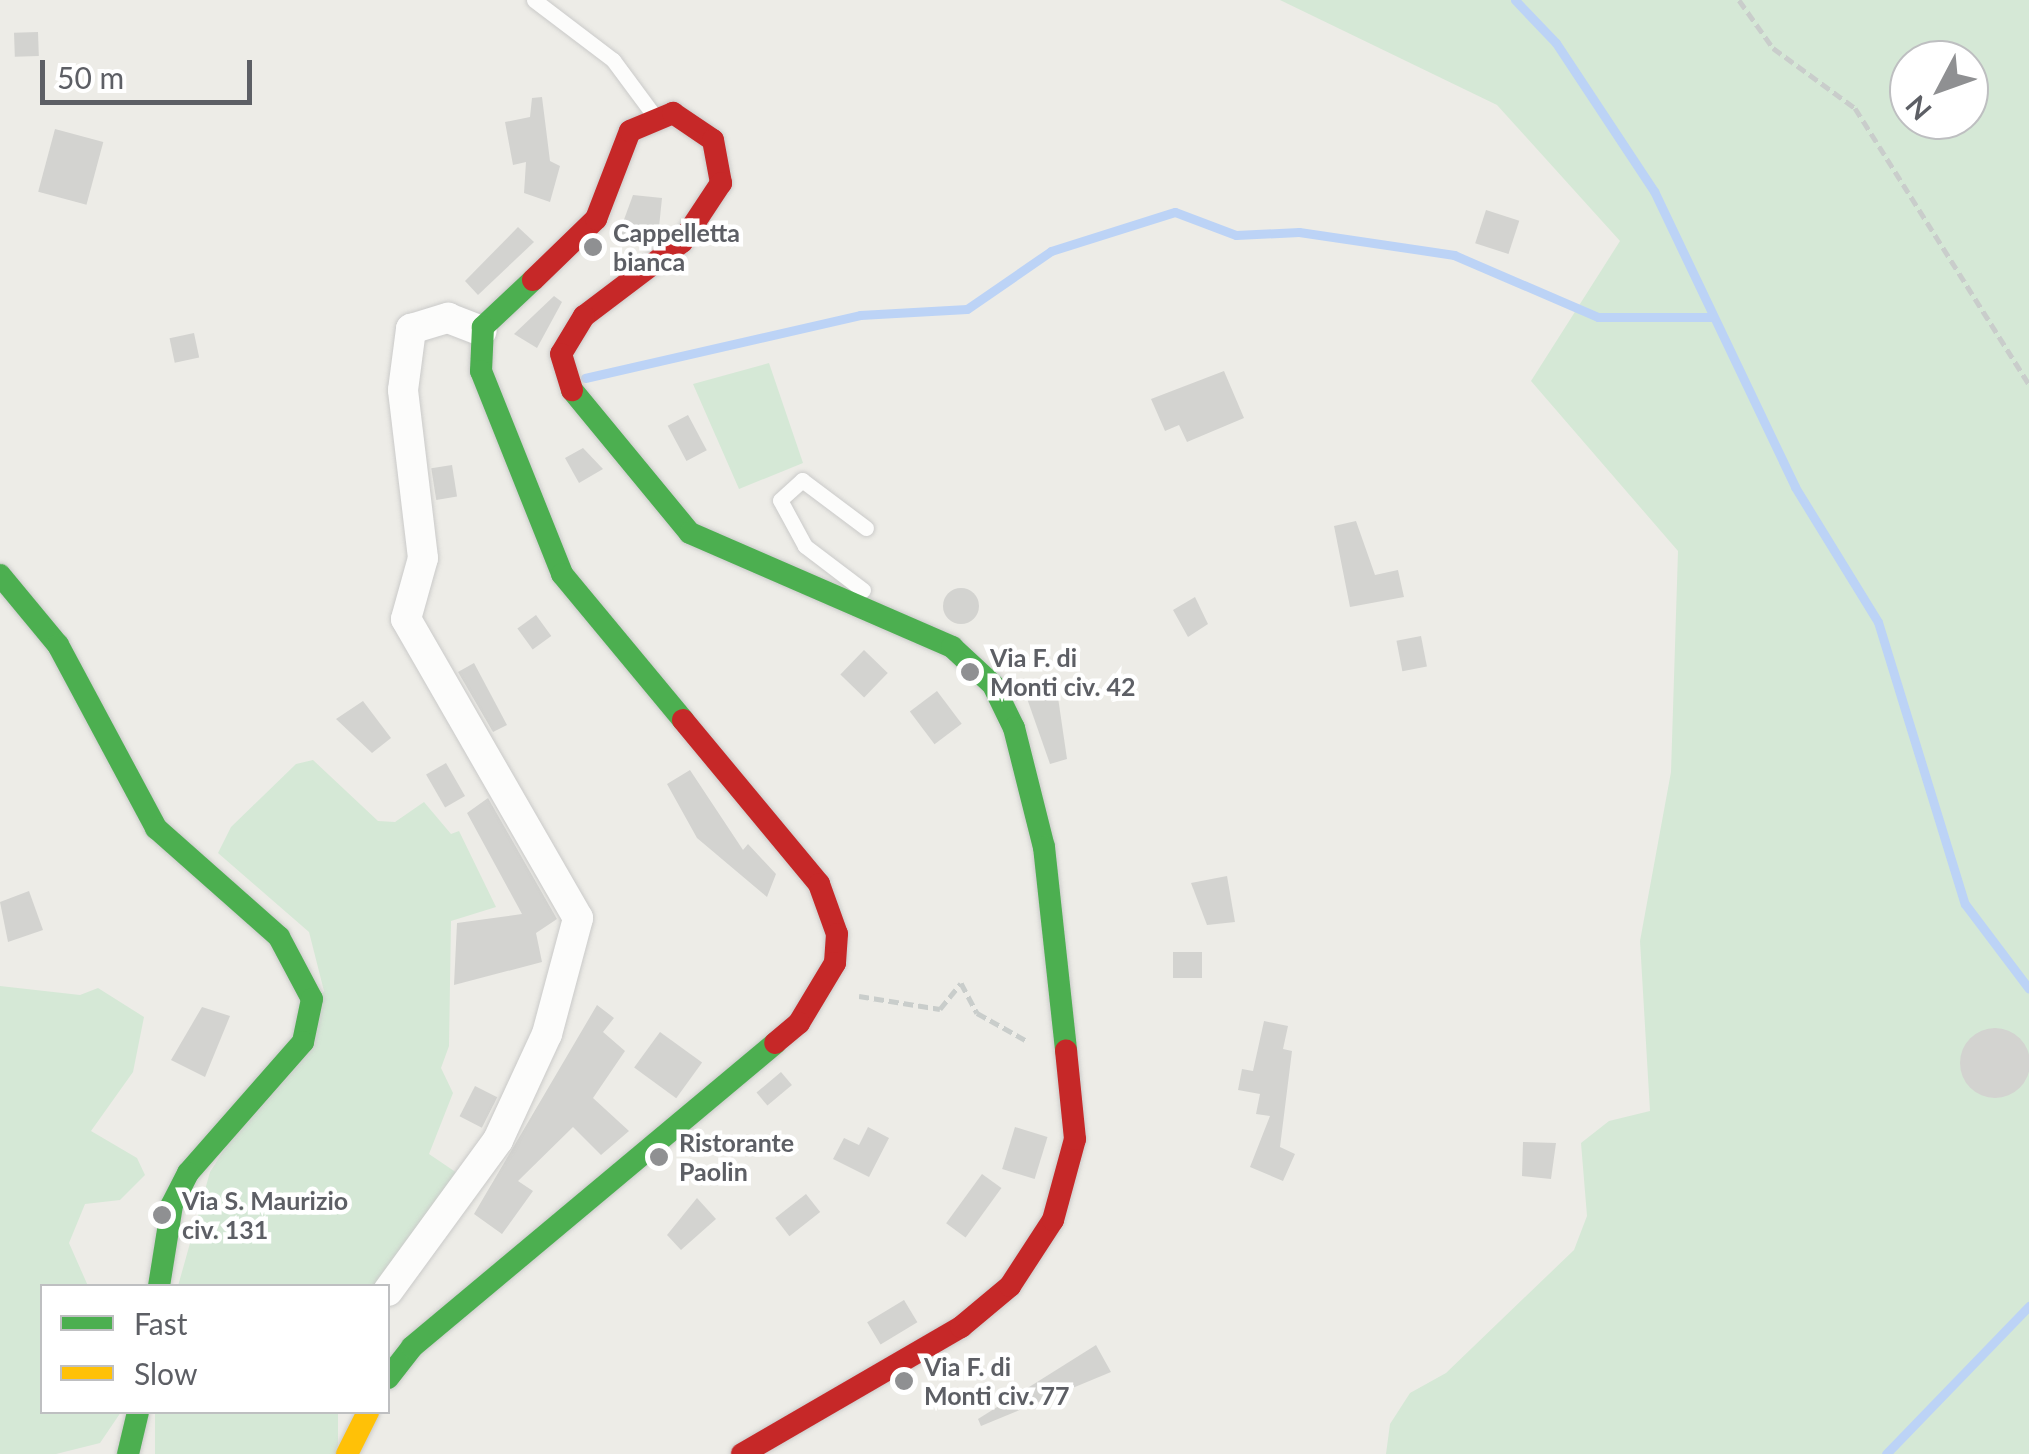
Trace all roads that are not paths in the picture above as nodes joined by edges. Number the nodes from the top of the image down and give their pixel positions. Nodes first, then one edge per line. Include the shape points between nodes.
1 (534, 0) edge
2 (653, 114) junction
3 (482, 331) junction
4 (866, 528) dead end
5 (0, 575) edge
6 (866, 610) junction
7 (159, 1284) edge
8 (390, 1288) edge
9 (390, 1375) edge
10 (138, 1414) edge
11 (128, 1454) edge
12 (742, 1454) edge

1 - 2 lane via 613,60
2 - 3 street via 630,131 596,220
2 - 6 street via 702,128 720,183 682,242 584,316 562,354 564,380 690,533
3 - 8 street via 448,318 411,329 404,390 423,558 406,620 572,894 578,918 547,1034 498,1140
3 - 9 street via 486,396 545,542 586,605 820,884 837,934 828,983 799,1023 412,1347
4 - 6 lane via 802,480 780,500 805,546 870,597
5 - 7 street via 58,645 156,828 279,937 312,998 303,1042 208,1139 188,1173 172,1205
6 - 12 street via 973,663 1014,728 1056,922 1070,1174 1028,1263 989,1305
10 - 11 street

